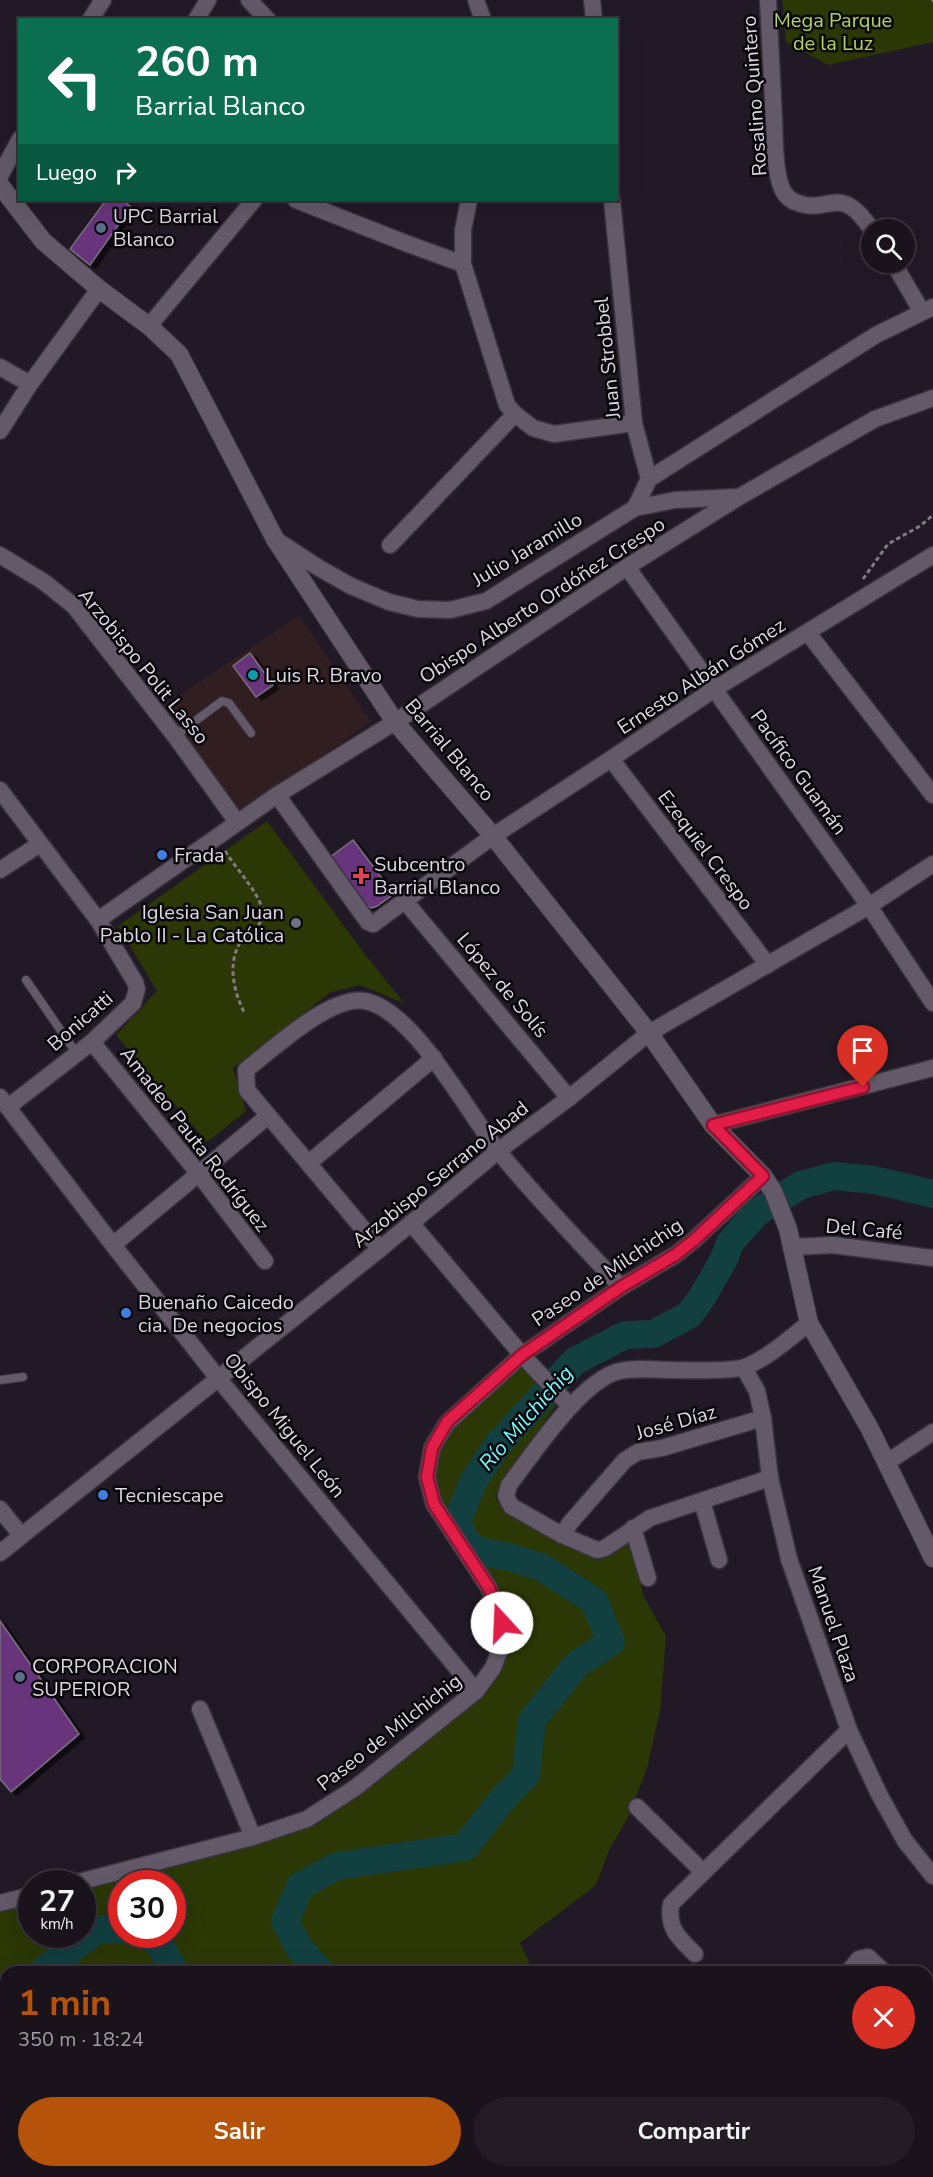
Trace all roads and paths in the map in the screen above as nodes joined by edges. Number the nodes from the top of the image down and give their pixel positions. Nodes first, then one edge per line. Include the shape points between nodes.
1 (103, 0) edge
2 (208, 0) edge
3 (249, 0) edge
4 (476, 0) edge
5 (592, 0) edge
6 (768, 0) edge
7 (91, 18) edge
8 (197, 18) edge
9 (266, 18) edge
10 (482, 18) edge
11 (594, 18) edge
12 (18, 143) edge
13 (0, 176) edge
14 (0, 185) edge
15 (253, 201) edge
16 (299, 201) edge
17 (469, 201) edge
18 (612, 201) edge
19 (864, 219) edge
20 (463, 264) junction
21 (901, 273) edge
22 (99, 289) junction
23 (928, 309) edge
24 (149, 326) junction
25 (0, 367) edge
26 (30, 384) junction
27 (933, 398) edge
28 (515, 414) junction
29 (634, 423) junction
30 (0, 430) edge
31 (649, 479) junction
32 (739, 497) junction
33 (635, 508) junction
34 (933, 515) edge
35 (275, 539) junction
36 (390, 545) dead end
37 (0, 555) edge
38 (933, 555) edge
39 (627, 567) junction
40 (860, 584) dead end
41 (808, 633) junction
42 (713, 690) junction
43 (395, 722) junction
44 (251, 732) dead end
45 (175, 736) junction
46 (611, 759) junction
47 (0, 790) edge
48 (277, 795) junction
49 (933, 795) edge
50 (237, 822) junction
51 (493, 836) junction
52 (216, 837) junction
53 (40, 844) junction
54 (933, 864) edge
55 (0, 870) edge
56 (404, 900) junction
57 (869, 906) junction
58 (98, 920) junction
59 (768, 966) junction
60 (26, 980) dead end
61 (933, 1003) edge
62 (245, 1014) dead end
63 (649, 1033) junction
64 (92, 1042) junction
65 (77, 1054) junction
66 (434, 1058) junction
67 (933, 1068) edge
68 (569, 1098) junction
69 (4, 1102) edge
70 (268, 1116) junction
71 (713, 1125) junction
72 (498, 1151) junction
73 (310, 1162) junction
74 (198, 1173) junction
75 (768, 1183) junction
76 (411, 1223) junction
77 (790, 1238) junction
78 (113, 1245) junction
79 (380, 1249) junction
80 (933, 1258) edge
81 (265, 1261) dead end
82 (621, 1287) junction
83 (809, 1323) junction
84 (528, 1361) junction
85 (744, 1368) junction
86 (23, 1377) dead end
87 (219, 1378) junction
88 (0, 1380) edge
89 (566, 1401) junction
90 (763, 1418) junction
91 (933, 1432) edge
92 (886, 1463) junction
93 (770, 1478) junction
94 (702, 1500) junction
95 (0, 1509) edge
96 (633, 1528) junction
97 (562, 1534) junction
98 (21, 1535) junction
99 (930, 1545) edge
100 (0, 1553) edge
101 (719, 1560) dead end
102 (648, 1578) dead end
103 (476, 1691) junction
104 (200, 1709) dead end
105 (849, 1730) junction
106 (637, 1807) dead end
107 (253, 1837) junction
108 (703, 1872) junction
109 (933, 1876) edge
110 (96, 1878) edge
111 (18, 1898) edge
112 (0, 1903) edge
113 (695, 1954) dead end
114 (853, 1966) edge
115 (878, 1966) edge

1 - 7 street
2 - 8 street
3 - 9 street
4 - 10 street
5 - 11 street
6 - 19 street, Rosalino Quintero via 776,147 784,194 810,205 841,202
12 - 13 street
14 - 22 street, Barrial Blanco via 43,241
15 - 24 street
16 - 20 street
17 - 20 street via 462,230
18 - 29 street, Juan Strobbel
20 - 28 street via 507,405
21 - 23 street
22 - 24 street, Barrial Blanco
22 - 26 street
23 - 31 street via 876,335
24 - 35 street, Barrial Blanco via 179,354
25 - 26 street
26 - 30 street
27 - 32 street, Obispo Alberto Ordóñez Crespo via 874,419
28 - 29 street via 533,428 554,434
28 - 36 street
29 - 31 street, Juan Strobbel
31 - 33 street
32 - 33 street, Julio Jaramillo via 675,500
32 - 39 street, Obispo Alberto Ordóñez Crespo
33 - 35 street, Julio Jaramillo via 486,601 450,610 418,609 389,602 318,568
34 - 40 path via 888,544
35 - 43 street, Barrial Blanco
37 - 45 street, Arzobispo Polit Lasso via 74,606
38 - 41 street, Ernesto Albán Gómez
39 - 42 street, Pacífico Guamán
39 - 43 street, Obispo Alberto Ordóñez Crespo
41 - 42 street, Ernesto Albán Gómez
41 - 49 street
42 - 46 street, Ernesto Albán Gómez
42 - 57 street, Pacífico Guamán
43 - 48 street, Obispo Alberto Ordóñez Crespo
43 - 51 street, Barrial Blanco
44 - 45 lane via 229,703 222,701
45 - 50 street, Arzobispo Polit Lasso
46 - 51 street, Ernesto Albán Gómez
46 - 59 street, Ezequiel Crespo
47 - 53 street, Bonicatti
48 - 50 street, Obispo Alberto Ordóñez Crespo
48 - 56 street, Ernesto Albán Gómez via 368,922 378,922
50 - 52 street, Obispo Alberto Ordóñez Crespo
51 - 56 street, Ernesto Albán Gómez
51 - 63 street, Barrial Blanco
52 - 58 street, Obispo Alberto Ordóñez Crespo
52 - 62 path via 258,899 264,915 237,951 233,978
53 - 55 street
53 - 58 street, Bonicatti
54 - 57 street, Arzobispo Serrano Abad
56 - 68 street, López de Solís
57 - 59 street, Arzobispo Serrano Abad
57 - 61 street, Pacífico Guamán
58 - 64 street, Bonicatti via 136,989 133,1003
59 - 63 street, Arzobispo Serrano Abad
60 - 65 lane
63 - 68 street, Arzobispo Serrano Abad
63 - 71 street, Barrial Blanco
64 - 65 street, Bonicatti
64 - 74 street, Amadeo Pauta Rodríguez
65 - 69 street, Bonicatti
66 - 70 street via 381,1007 365,1001 344,1002 323,1011 246,1070 247,1090
66 - 72 street
66 - 73 street
67 - 71 street
68 - 72 street, Arzobispo Serrano Abad
69 - 78 street, Obispo Miguel León
70 - 73 street
70 - 74 street
71 - 75 street, Barrial Blanco
72 - 76 street, Arzobispo Serrano Abad
72 - 82 street
73 - 79 street
74 - 78 street
74 - 81 street, Amadeo Pauta Rodríguez
75 - 77 street, Barrial Blanco
75 - 82 street, Paseo de Milchichig via 675,1255
76 - 79 street, Arzobispo Serrano Abad
76 - 84 street
77 - 80 street, Del Café
77 - 83 street, Barrial Blanco
78 - 87 street, Obispo Miguel León
79 - 87 street, Arzobispo Serrano Abad
82 - 84 street, Paseo de Milchichig
83 - 85 street
83 - 92 street, Barrial Blanco
84 - 89 street
84 - 103 street, Paseo de Milchichig via 447,1422 432,1448 427,1477 434,1504 489,1588 502,1623 501,1647 493,1668
85 - 89 street via 617,1372
85 - 90 street, Manuel Plaza via 757,1391
86 - 88 lane
87 - 98 street, Arzobispo Serrano Abad
87 - 103 street, Obispo Miguel León
89 - 97 street via 509,1485 506,1496 512,1506
90 - 93 street, Manuel Plaza
90 - 97 street, José Díaz via 638,1452 625,1460
91 - 92 street
92 - 99 street, Barrial Blanco
93 - 94 street
93 - 105 street, Manuel Plaza via 789,1559
94 - 96 street
94 - 101 street
95 - 98 street
96 - 97 street via 597,1550
96 - 102 street
98 - 100 street, Arzobispo Serrano Abad
103 - 107 street, Paseo de Milchichig via 327,1808 290,1827
104 - 107 street
105 - 108 street
105 - 109 street, Manuel Plaza via 905,1841
106 - 108 street
107 - 110 street, Paseo de Milchichig
108 - 113 street via 671,1904 669,1917 676,1935
111 - 112 street
114 - 115 street via 868,1956

